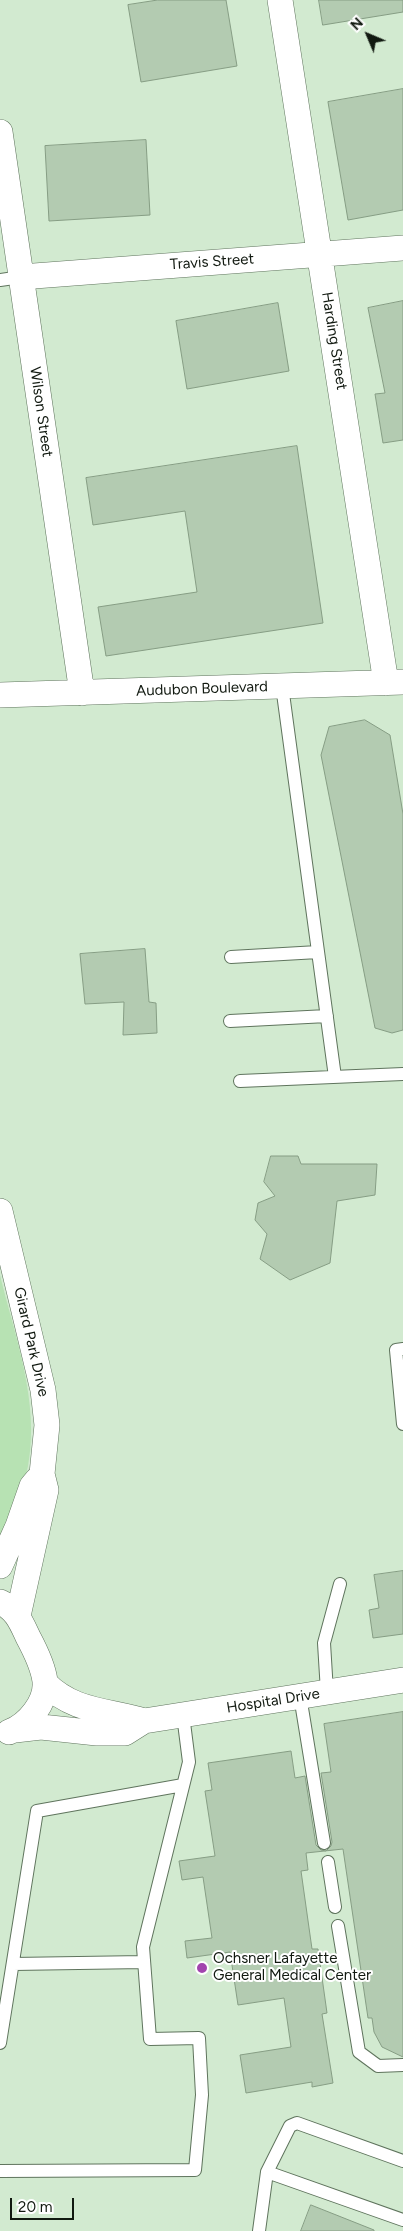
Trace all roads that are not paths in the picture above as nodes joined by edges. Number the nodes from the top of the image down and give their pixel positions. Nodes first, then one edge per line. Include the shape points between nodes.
1 (280, 0) edge
2 (0, 132) edge
3 (403, 248) edge
4 (320, 254) junction
5 (10, 278) edge
6 (394, 683) edge
7 (282, 686) junction
8 (82, 693) junction
9 (0, 695) edge
10 (318, 952) junction
11 (231, 957) dead end
12 (327, 1016) junction
13 (230, 1021) dead end
14 (403, 1074) edge
15 (335, 1077) junction
16 (240, 1081) dead end
17 (0, 1211) edge
18 (403, 1349) edge
19 (403, 1424) edge
20 (42, 1474) junction
21 (0, 1566) edge
22 (340, 1584) dead end
23 (9, 1609) edge
24 (403, 1680) edge
25 (45, 1683) junction
26 (327, 1692) junction
27 (300, 1696) junction
28 (183, 1715) junction
29 (144, 1721) junction
30 (4, 1734) edge
31 (182, 1785) junction
32 (324, 1843) dead end
33 (328, 1862) dead end
34 (335, 1907) dead end
35 (338, 1926) dead end
36 (144, 1962) junction
37 (12, 1964) junction
38 (0, 2043) edge
39 (403, 2064) edge
40 (403, 2161) edge
41 (0, 2171) edge
42 (267, 2172) junction
43 (403, 2220) edge
44 (259, 2231) edge

1 - 4 street, Harding Street
2 - 5 street, Wilson Street
3 - 4 street, Travis Street
4 - 5 street, Travis Street
4 - 6 street, Harding Street
5 - 8 street, Wilson Street
6 - 7 street, Audubon Boulevard
7 - 8 street, Audubon Boulevard
7 - 10 lane
8 - 9 street, Audubon Boulevard
10 - 11 lane
10 - 12 lane
12 - 13 lane
12 - 15 lane
14 - 15 lane
15 - 16 lane
17 - 20 street, Girard Park Drive via 44,1390 47,1425
18 - 19 lane via 396,1350
20 - 21 street, Girard Park Drive via 32,1486
20 - 23 street, Girard Park Drive via 46,1490
22 - 26 lane via 324,1643
23 - 25 street via 35,1651
24 - 26 street, Hospital Drive
25 - 29 street, Hospital Drive via 58,1696 87,1708
25 - 30 street via 38,1707 30,1718
26 - 27 street, Hospital Drive
27 - 28 street, Hospital Drive
27 - 32 lane
28 - 29 street, Hospital Drive
28 - 31 lane via 189,1762
29 - 30 street, Hospital Drive via 124,1733 41,1727
31 - 36 lane via 143,1947
31 - 37 lane via 36,1811
33 - 34 lane
35 - 39 lane via 359,2052 378,2066
36 - 37 lane
36 - 41 lane via 150,2038 199,2038 202,2095 195,2170
37 - 38 lane
40 - 42 lane via 296,2123 290,2126
42 - 43 lane
42 - 44 lane

